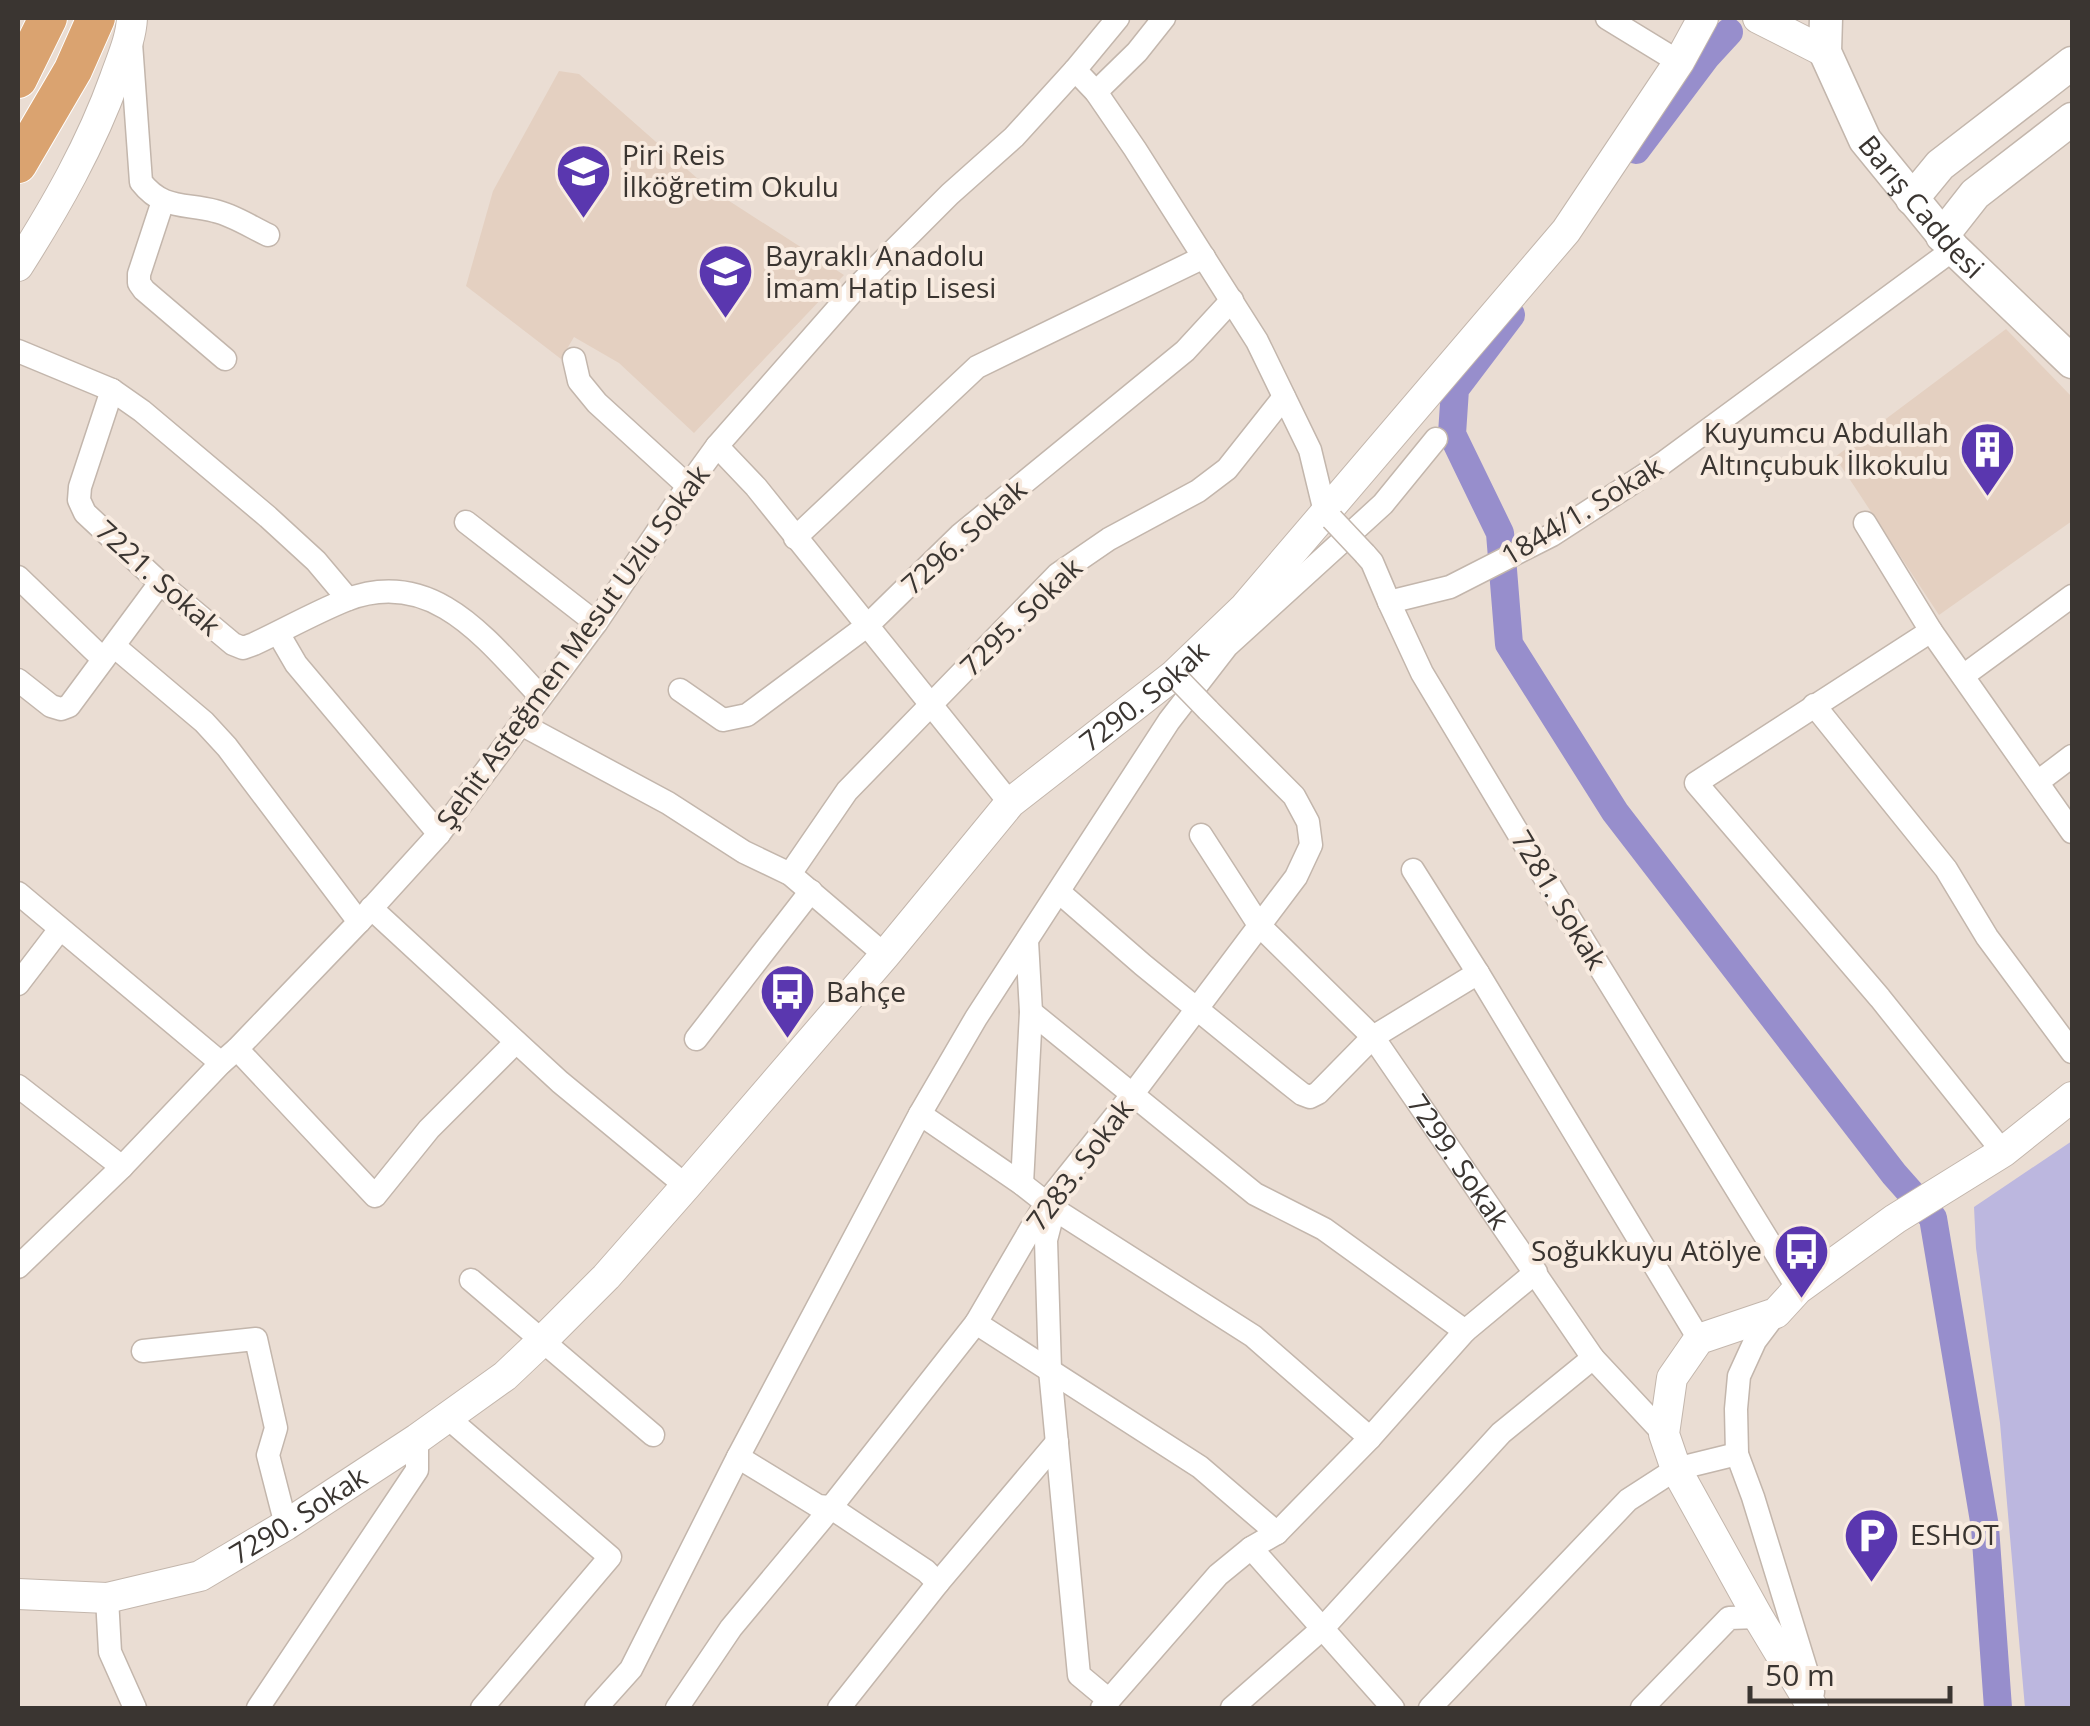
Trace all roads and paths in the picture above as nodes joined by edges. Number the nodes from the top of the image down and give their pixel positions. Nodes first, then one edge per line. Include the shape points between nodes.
1 (48, 18) edge
2 (96, 18) edge
3 (1118, 18) edge
4 (1164, 18) edge
5 (1606, 18) edge
6 (1703, 18) edge
7 (1758, 18) edge
8 (1826, 18) edge
9 (131, 25) edge
10 (1825, 52) junction
11 (1679, 62) junction
12 (2072, 63) edge
13 (1075, 70) junction
14 (18, 79) edge
15 (1096, 92) junction
16 (2072, 119) edge
17 (18, 164) edge
18 (1912, 199) junction
19 (163, 201) junction
20 (268, 236) dead end
21 (1948, 242) junction
22 (1204, 257) junction
23 (18, 266) edge
24 (1232, 300) junction
25 (18, 351) edge
26 (225, 359) dead end
27 (574, 359) dead end
28 (2072, 362) edge
29 (112, 390) junction
30 (1284, 397) junction
31 (1436, 438) dead end
32 (718, 446) junction
33 (688, 486) junction
34 (1329, 515) junction
35 (466, 522) dead end
36 (1865, 523) dead end
37 (795, 538) junction
38 (18, 577) edge
39 (160, 583) junction
40 (2072, 596) edge
41 (348, 599) junction
42 (1388, 602) junction
43 (596, 623) junction
44 (868, 625) junction
45 (1931, 631) junction
46 (278, 632) junction
47 (108, 653) junction
48 (1175, 676) junction
49 (1963, 676) junction
50 (18, 680) edge
51 (680, 690) dead end
52 (540, 696) junction
53 (929, 705) junction
54 (1814, 705) junction
55 (522, 724) junction
56 (2072, 756) edge
57 (2038, 781) junction
58 (1010, 803) junction
59 (2072, 832) edge
60 (439, 834) junction
61 (1201, 835) dead end
62 (1413, 870) dead end
63 (790, 874) junction
64 (811, 891) junction
65 (1059, 892) junction
66 (18, 893) edge
67 (365, 915) junction
68 (1259, 925) junction
69 (60, 929) junction
70 (1027, 941) junction
71 (885, 956) junction
72 (1478, 973) junction
73 (18, 984) edge
74 (1199, 1008) junction
75 (1031, 1012) junction
76 (1373, 1037) junction
77 (696, 1039) dead end
78 (516, 1042) junction
79 (2072, 1052) edge
80 (229, 1056) junction
81 (18, 1086) edge
82 (1132, 1095) junction
83 (2072, 1097) edge
84 (920, 1114) junction
85 (2003, 1152) junction
86 (122, 1167) junction
87 (1022, 1184) junction
88 (686, 1186) junction
89 (1050, 1206) junction
90 (18, 1267) edge
91 (1536, 1272) junction
92 (471, 1280) dead end
93 (1798, 1289) junction
94 (1776, 1314) junction
95 (976, 1323) junction
96 (1466, 1331) junction
97 (1699, 1339) junction
98 (542, 1342) junction
99 (143, 1352) dead end
100 (1593, 1358) junction
101 (1050, 1370) junction
102 (448, 1418) junction
103 (1664, 1434) junction
104 (654, 1435) dead end
105 (1370, 1438) junction
106 (417, 1439) junction
107 (1057, 1442) junction
108 (1737, 1454) junction
109 (738, 1458) junction
110 (1676, 1469) junction
111 (830, 1507) junction
112 (286, 1525) junction
113 (1277, 1533) junction
114 (1251, 1548) junction
115 (938, 1582) junction
116 (18, 1594) edge
117 (107, 1598) junction
118 (1758, 1617) junction
119 (1324, 1628) junction
120 (1106, 1704) edge
121 (134, 1708) edge
122 (258, 1708) edge
123 (482, 1708) edge
124 (596, 1708) edge
125 (677, 1708) edge
126 (839, 1708) edge
127 (1232, 1708) edge
128 (1393, 1708) edge
129 (1430, 1708) edge
130 (1642, 1708) edge
131 (1815, 1708) edge

1 - 14 highway
2 - 17 highway via 74,70
3 - 13 street, Şehit Asteğmen Mesut Uzlu Sokak
4 - 15 street
5 - 11 street
6 - 11 street, 7290. Sokak
7 - 10 street
8 - 10 main road, Barış Caddesi
9 - 19 street via 140,182
9 - 23 street via 100,121
10 - 18 main road, Barış Caddesi via 1864,140
11 - 34 street, 7290. Sokak via 1566,232
12 - 18 main road via 1940,166
13 - 15 street
13 - 32 street, Şehit Asteğmen Mesut Uzlu Sokak via 854,290
15 - 22 street
16 - 21 main road via 1975,194
18 - 21 main road, Barış Caddesi
19 - 20 street via 220,212
19 - 26 street via 139,284
21 - 28 main road, Barış Caddesi
21 - 42 street, 1844/1. Sokak via 1663,463 1552,534 1450,587
22 - 24 street
22 - 37 street via 978,367
24 - 30 street
24 - 44 street, 7296. Sokak via 1184,352 960,536
25 - 29 street
27 - 33 street via 579,381 597,403
29 - 39 street, 7221. Sokak via 78,500
29 - 41 street via 268,517
30 - 34 street via 1310,450
30 - 53 street, 7295. Sokak via 1228,469 1058,574
31 - 65 street via 1384,504 1227,646 1169,721
32 - 33 street, Şehit Asteğmen Mesut Uzlu Sokak
32 - 37 street
33 - 43 street, Şehit Asteğmen Mesut Uzlu Sokak
34 - 42 street, 7281. Sokak, bridge via 1372,562
34 - 48 street, 7290. Sokak
35 - 43 street
36 - 45 street
37 - 44 street
38 - 47 street
39 - 46 street, 7221. Sokak via 232,644 244,648
39 - 47 street
40 - 49 street
41 - 46 street
41 - 52 street via 403,591 432,599 484,637
42 - 93 street, 7281. Sokak via 1422,673
43 - 52 street, Şehit Asteğmen Mesut Uzlu Sokak
44 - 51 street, 7296. Sokak via 747,715 723,720
44 - 53 street
45 - 49 street
45 - 54 street
46 - 60 street via 296,664
47 - 50 street via 61,710
47 - 67 street via 204,722
48 - 58 street, 7290. Sokak
48 - 68 street, 7283. Sokak, bridge via 1294,796 1308,822 1310,844 1296,877
49 - 57 street
52 - 55 street, Şehit Asteğmen Mesut Uzlu Sokak
53 - 58 street
53 - 63 street, 7295. Sokak via 847,790
54 - 79 street via 1946,869
54 - 85 street via 1696,783
55 - 60 street, Şehit Asteğmen Mesut Uzlu Sokak
55 - 63 street
56 - 57 street
57 - 59 street
58 - 71 street, 7290. Sokak
60 - 67 street, Şehit Asteğmen Mesut Uzlu Sokak
61 - 68 street, 7299. Sokak
62 - 72 street
63 - 64 street
64 - 71 street
64 - 77 street
65 - 70 street
65 - 74 street
66 - 69 street
67 - 78 street
67 - 80 street, Şehit Asteğmen Mesut Uzlu Sokak
68 - 74 street, 7283. Sokak
68 - 76 street, 7299. Sokak
69 - 73 street
69 - 80 street
70 - 75 street
70 - 84 street
71 - 88 street, 7290. Sokak
72 - 76 street
72 - 97 street
74 - 76 street via 1310,1097
74 - 82 street, 7283. Sokak
75 - 82 street
75 - 87 street
76 - 91 street, 7299. Sokak
78 - 80 street via 429,1129 376,1196
78 - 88 street
80 - 86 street, Şehit Asteğmen Mesut Uzlu Sokak
81 - 86 street
82 - 89 street, 7283. Sokak
82 - 96 street via 1255,1194 1324,1229
83 - 85 street
84 - 87 street
84 - 109 street
85 - 93 street
86 - 90 street, Şehit Asteğmen Mesut Uzlu Sokak
87 - 89 street
88 - 98 street, 7290. Sokak
89 - 95 street, 7283. Sokak
89 - 101 street
89 - 105 street via 1252,1336
91 - 96 street
91 - 100 street, 7299. Sokak
92 - 98 street
93 - 94 street
94 - 97 street
94 - 108 street via 1739,1376
95 - 101 street
95 - 111 street, 7283. Sokak
96 - 105 street
97 - 103 street via 1672,1378
98 - 102 street, 7290. Sokak
98 - 104 street
99 - 112 street via 256,1340 276,1428 268,1454
100 - 103 street, 7299. Sokak
100 - 119 street via 1501,1433
101 - 107 street
101 - 113 street via 1200,1467
102 - 106 street, 7290. Sokak
102 - 123 street via 610,1558
103 - 110 street, 7299. Sokak
105 - 113 street
106 - 112 street, 7290. Sokak
106 - 122 street via 417,1470
107 - 115 street
107 - 120 street via 1080,1675
108 - 110 street
108 - 131 street
109 - 111 street
109 - 124 street via 631,1670
110 - 118 street, 7299. Sokak
110 - 129 street via 1628,1500
111 - 115 street
111 - 125 street, 7283. Sokak via 730,1628
112 - 117 street, 7290. Sokak via 200,1576
113 - 114 street
114 - 119 street
114 - 120 street via 1218,1575
115 - 126 street
116 - 117 street, 7290. Sokak
117 - 121 street via 110,1652
118 - 130 street via 1729,1618
118 - 131 street, 7299. Sokak
119 - 127 street
119 - 128 street

